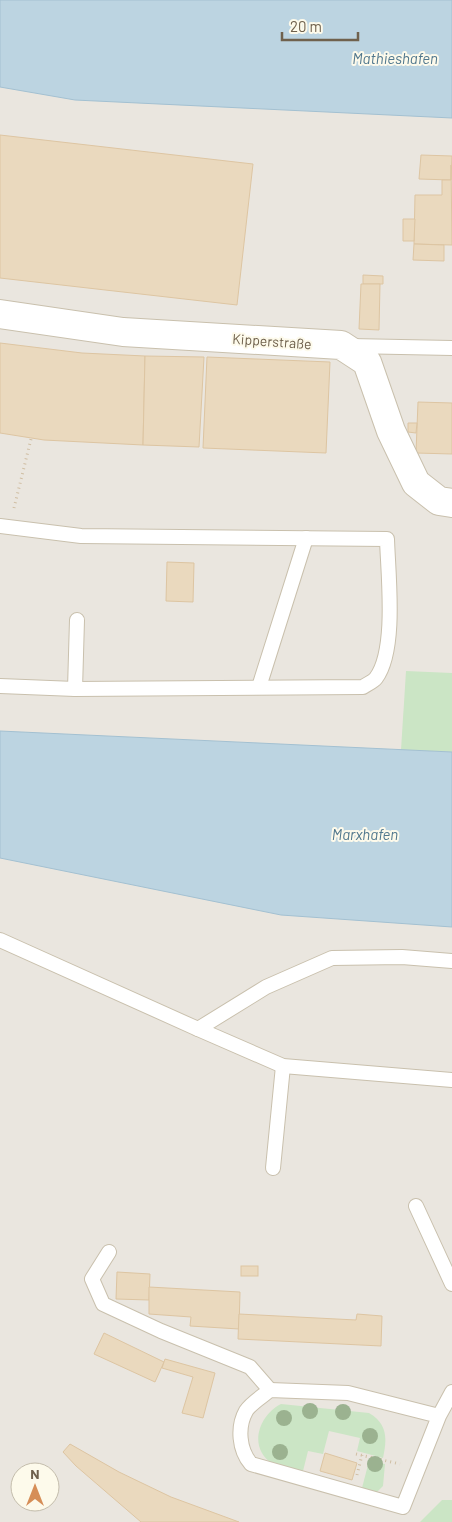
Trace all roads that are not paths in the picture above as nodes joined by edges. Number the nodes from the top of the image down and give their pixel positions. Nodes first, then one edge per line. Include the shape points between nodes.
1 (0, 314) edge
2 (341, 346) junction
3 (452, 348) edge
4 (452, 503) edge
5 (5, 527) edge
6 (306, 538) junction
7 (77, 620) dead end
8 (0, 686) edge
9 (259, 687) junction
10 (75, 689) junction
11 (0, 940) edge
12 (452, 961) edge
13 (198, 1029) junction
14 (284, 1066) junction
15 (452, 1080) edge
16 (273, 1168) dead end
17 (416, 1206) dead end
18 (109, 1252) dead end
19 (452, 1284) edge
20 (270, 1390) junction
21 (452, 1392) edge
22 (439, 1416) junction

1 - 2 street, Kipperstraße via 123,332
2 - 3 lane
2 - 4 street, Kipperstraße via 367,362 391,431 416,483 439,501
5 - 6 lane via 81,536
6 - 9 lane
6 - 9 lane via 386,539 389,624 383,665 375,680 363,687
7 - 10 lane
8 - 10 lane
9 - 10 lane
11 - 13 lane
12 - 13 lane via 402,957 332,958 266,987
13 - 14 lane
14 - 15 lane
14 - 16 lane
17 - 19 lane
18 - 20 lane via 92,1279 103,1304 250,1367
20 - 22 lane via 348,1393
20 - 22 lane via 246,1410 239,1430 245,1457 251,1464 403,1507
21 - 22 lane

